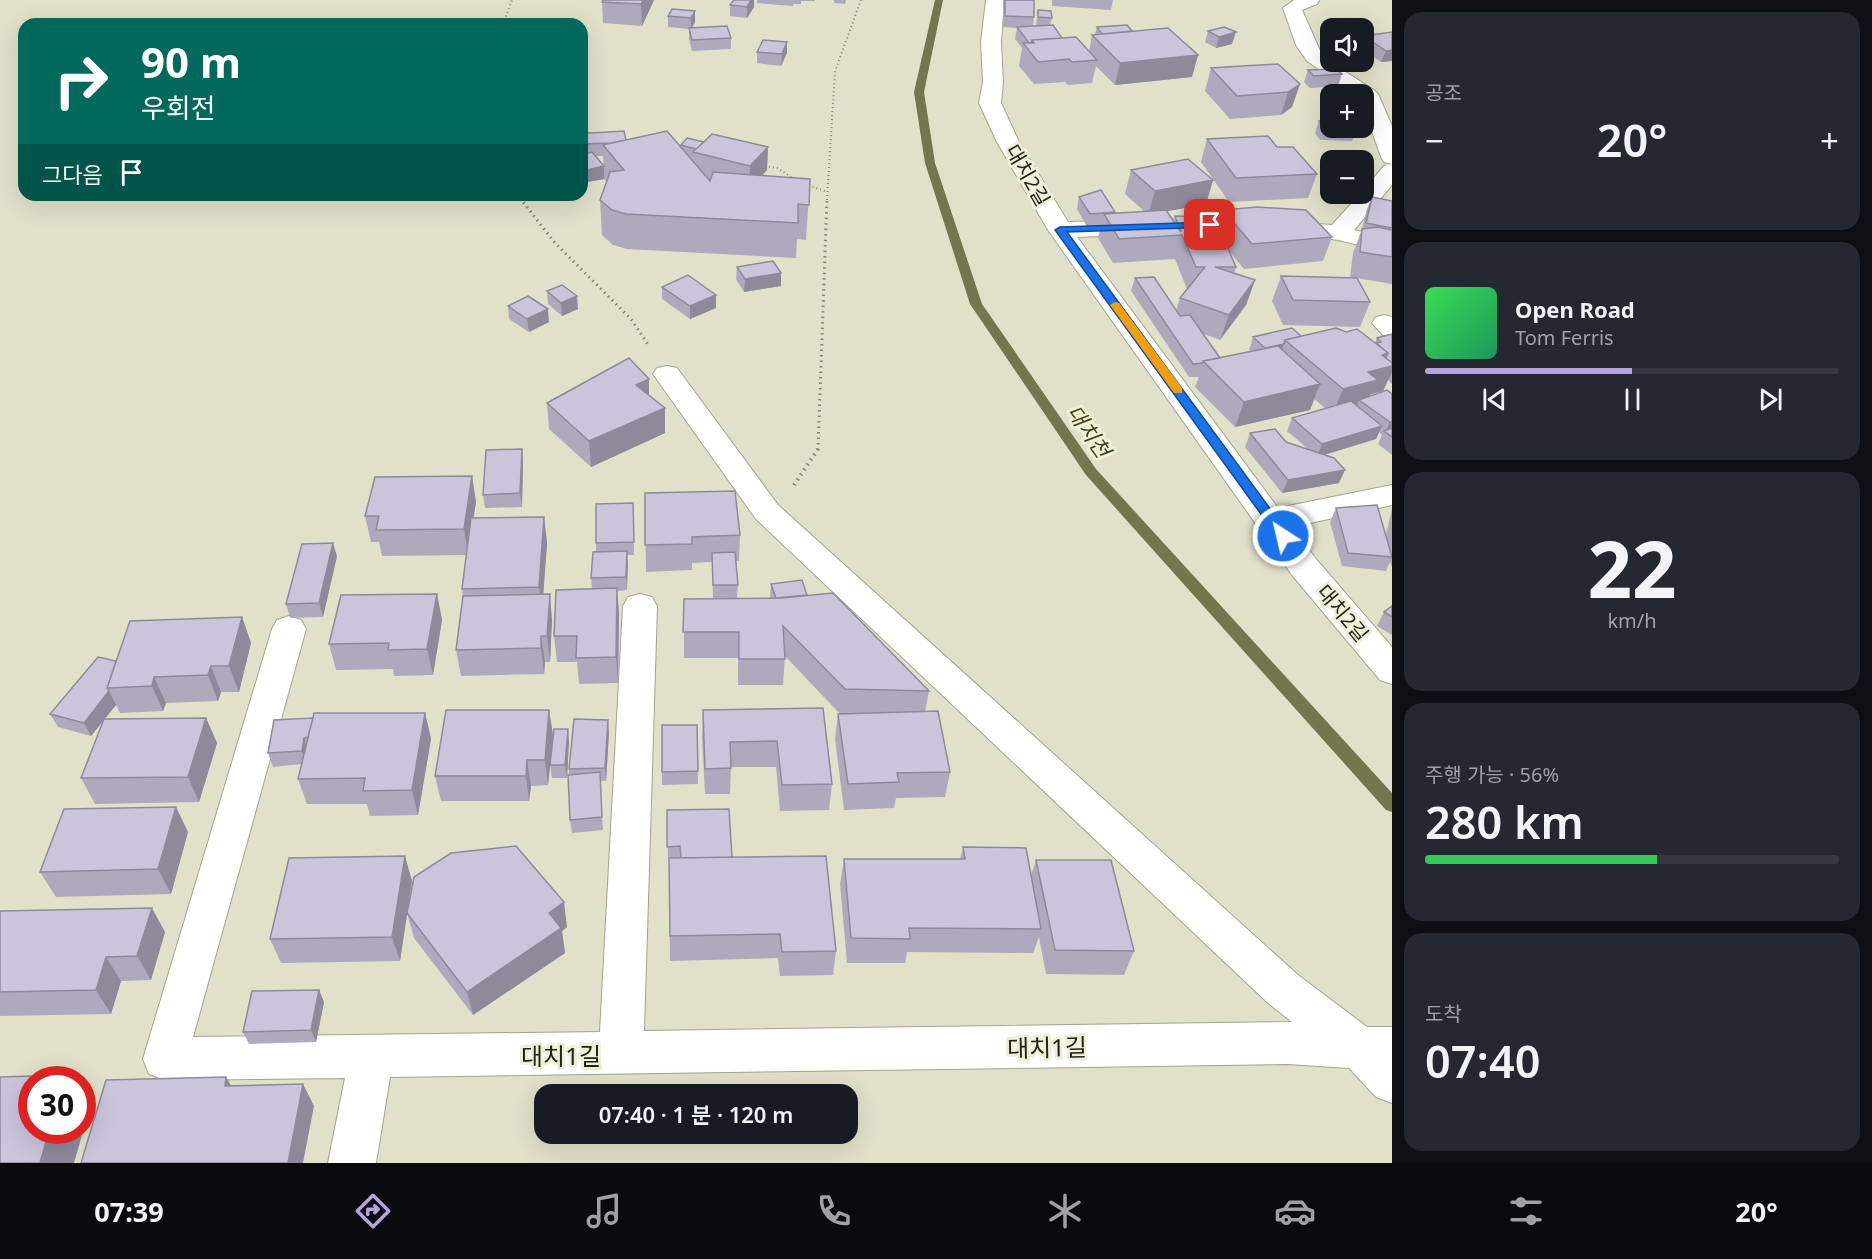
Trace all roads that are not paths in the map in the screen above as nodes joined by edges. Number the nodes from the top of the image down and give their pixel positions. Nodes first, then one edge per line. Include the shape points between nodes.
1 (995, 0) edge
2 (1310, 0) edge
3 (1392, 157) edge
4 (1392, 171) edge
5 (1060, 230) junction
6 (1338, 233) junction
7 (1392, 246) edge
8 (667, 374) road end
9 (1392, 495) edge
10 (1273, 520) junction
11 (640, 606) dead end
12 (289, 629) dead end
13 (1392, 672) edge
14 (1375, 1048) edge
15 (621, 1054) junction
16 (372, 1055) junction
17 (1392, 1081) edge
18 (352, 1163) edge

1 - 5 street, 대치2길 via 1002,59 990,103 1008,142
2 - 3 street via 1292,8 1306,45 1314,57 1367,94
4 - 6 street
5 - 6 street via 1232,224
5 - 10 street, 대치2길
6 - 7 street
8 - 14 street via 767,512 1284,989
9 - 10 street
10 - 13 street, 대치2길 via 1304,567
11 - 15 street
12 - 16 street, 대치1길 via 165,1059
14 - 15 street, 대치1길 via 1287,1043
14 - 17 street
15 - 16 street, 대치1길
16 - 18 street

